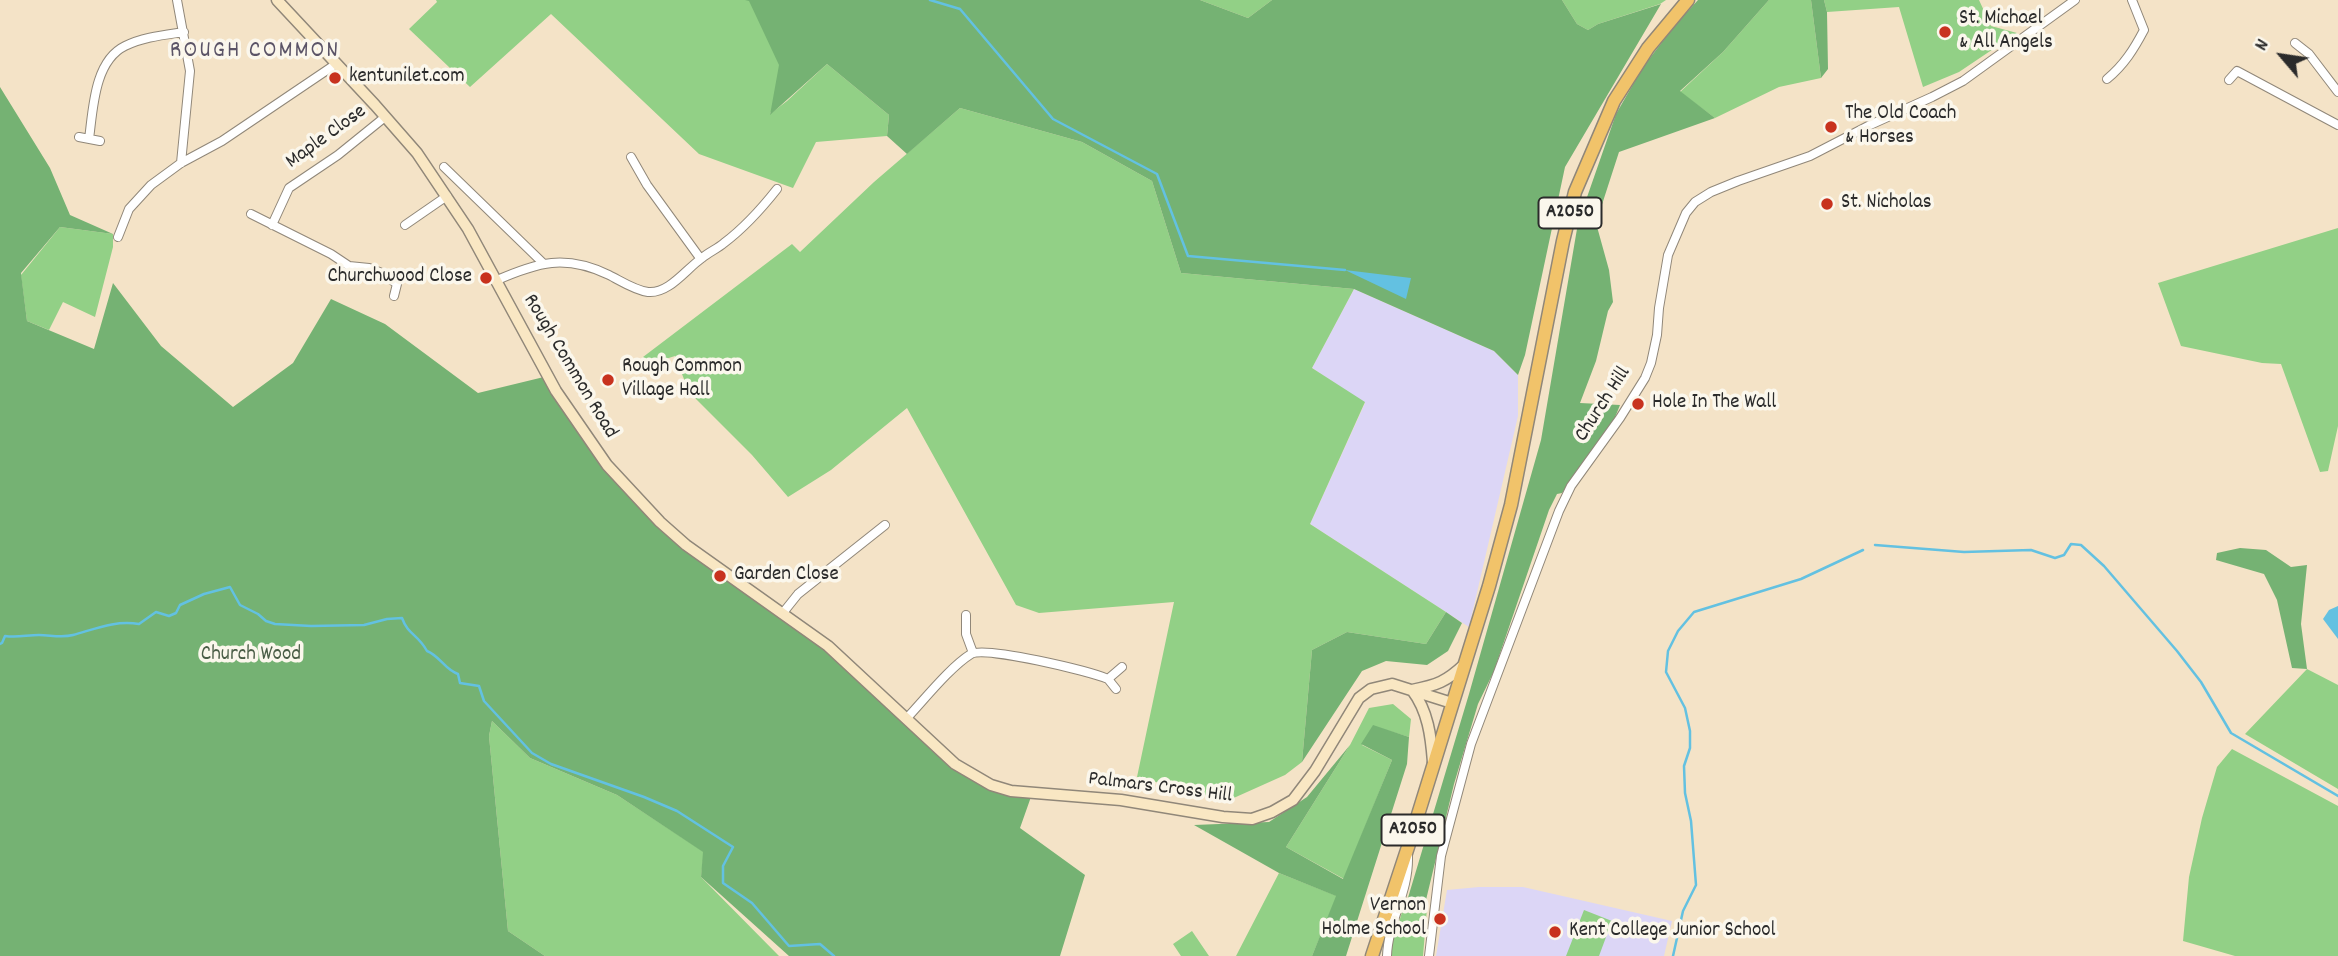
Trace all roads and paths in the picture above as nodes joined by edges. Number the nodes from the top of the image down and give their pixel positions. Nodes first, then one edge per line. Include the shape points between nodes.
1 (177, 0) edge
2 (277, 0) edge
3 (1688, 0) edge
4 (2075, 0) edge
5 (2132, 0) edge
6 (184, 32) junction
7 (2295, 43) dead end
8 (336, 64) junction
9 (2107, 79) dead end
10 (2229, 80) dead end
11 (2338, 92) edge
12 (385, 117) junction
13 (2338, 125) edge
14 (79, 137) dead end
15 (89, 139) junction
16 (100, 141) dead end
17 (631, 157) dead end
18 (181, 163) junction
19 (444, 167) dead end
20 (464, 188) junction
21 (777, 188) dead end
22 (449, 199) junction
23 (251, 214) dead end
24 (272, 225) junction
25 (405, 225) dead end
26 (118, 237) dead end
27 (700, 258) junction
28 (544, 264) junction
29 (495, 281) junction
30 (394, 296) dead end
31 (885, 524) dead end
32 (782, 614) junction
33 (966, 615) dead end
34 (974, 653) junction
35 (1465, 664) junction
36 (1122, 667) dead end
37 (1108, 678) junction
38 (1116, 689) dead end
39 (1412, 690) junction
40 (1452, 703) junction
41 (906, 719) junction
42 (1433, 764) junction
43 (1408, 847) junction
44 (1372, 956) edge
45 (1387, 956) edge
46 (1429, 956) edge

1 - 6 street
2 - 8 street, Rough Common Road
3 - 35 main road, A2050 via 1648,48 1614,101 1575,192 1511,505
4 - 46 street, Church Hill via 1953,86 1810,156 1711,192 1686,213 1668,255 1648,370 1559,511 1471,744 1441,856
5 - 9 street via 2144,30 2121,67
6 - 15 street via 138,40 109,60 100,78
6 - 18 street via 190,71
7 - 11 street
8 - 12 street, Rough Common Road
8 - 18 street via 222,141
10 - 13 street via 2237,71
12 - 22 street, Rough Common Road
12 - 24 street, Maple Close via 289,188
14 - 15 street
15 - 16 street
17 - 27 street
18 - 26 street via 129,209
19 - 20 street, Rough Common Road
20 - 22 street
20 - 28 street, Rough Common Road
21 - 27 street via 725,243
22 - 25 street
22 - 29 street, Rough Common Road
23 - 24 street
24 - 30 street via 349,265 384,274 397,284
27 - 28 street via 654,292 586,265
28 - 29 street
29 - 32 street, Rough Common Road via 556,391 607,465 686,545
31 - 32 street via 798,594
32 - 41 street, Rough Common Road via 828,646
33 - 34 street via 965,634
34 - 37 street via 993,652
34 - 41 street
35 - 39 street via 1439,685
35 - 40 main road, A2050
36 - 37 street
37 - 38 street
39 - 40 street, Palmars Cross Hill
39 - 41 street, Palmars Cross Hill via 1392,684 1364,694 1293,800 1252,819 1121,800 1011,791 955,764
39 - 42 street via 1431,734
40 - 42 main road, A2050
42 - 43 main road, A2050
43 - 44 main road, A2050
43 - 45 street via 1408,875

